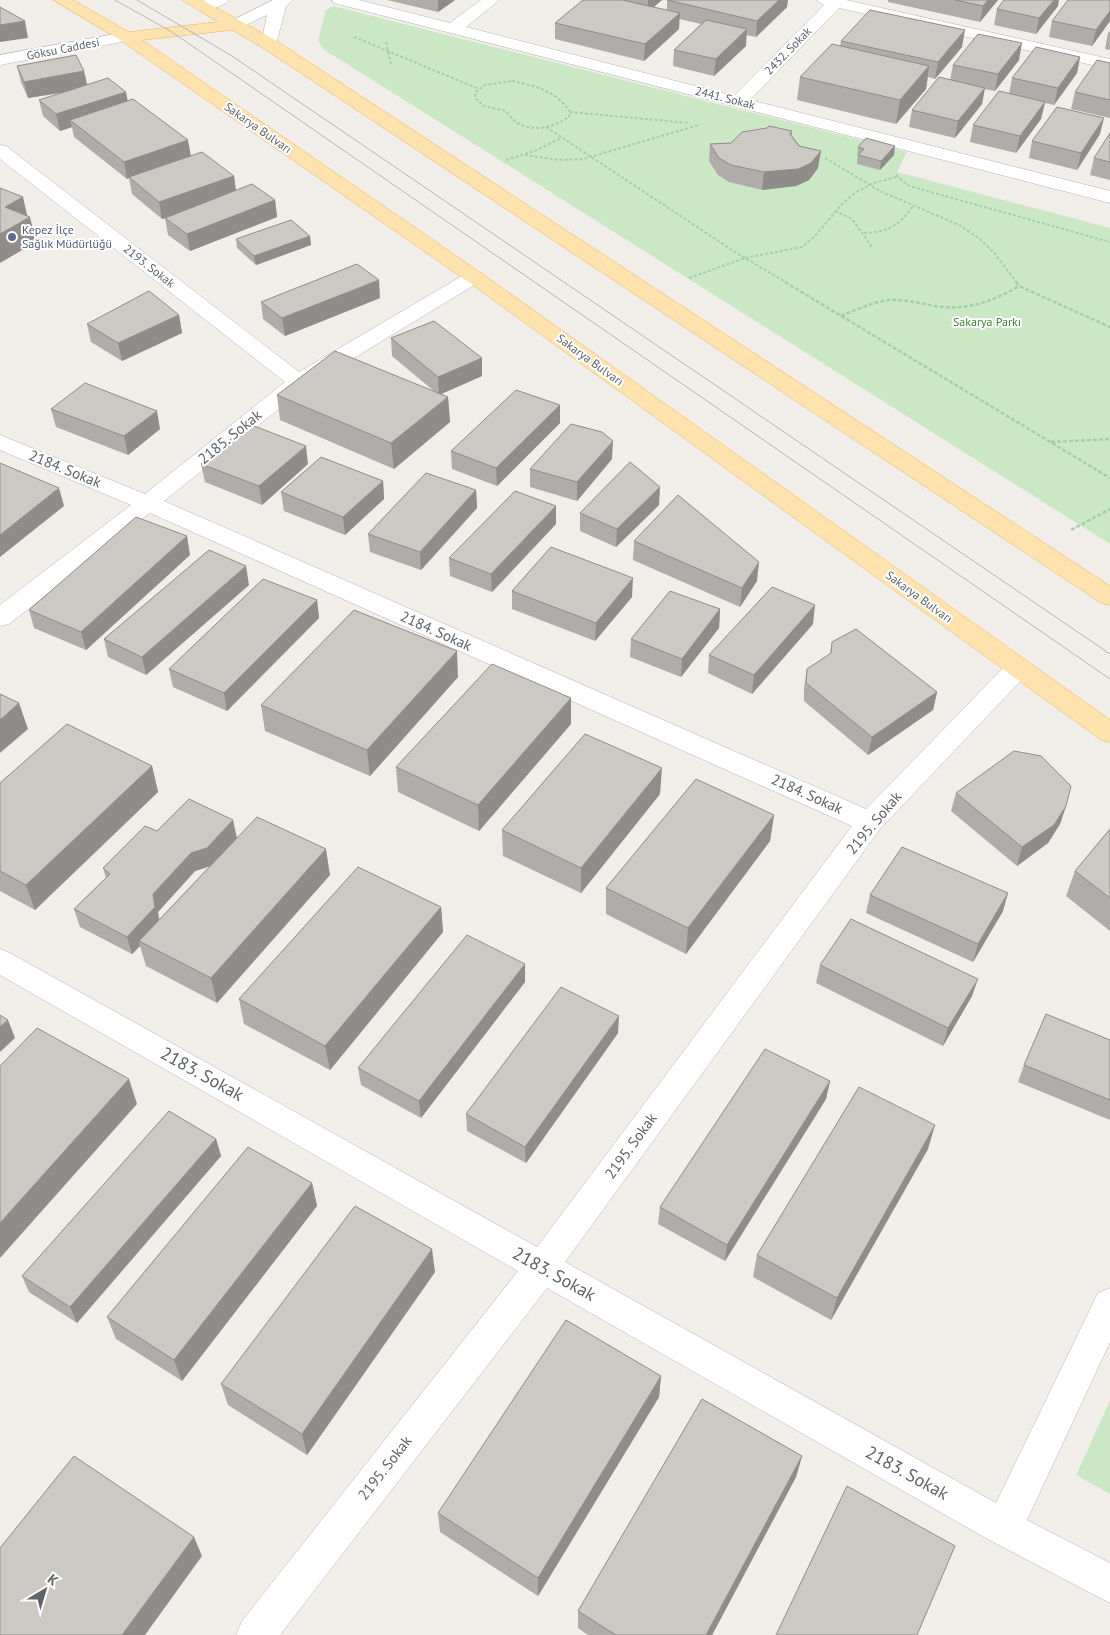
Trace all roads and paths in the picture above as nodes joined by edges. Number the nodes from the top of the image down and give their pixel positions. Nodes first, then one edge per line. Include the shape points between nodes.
1 (61, 0) edge
2 (220, 0) edge
3 (340, 0) edge
4 (491, 0) edge
5 (832, 1) edge
6 (282, 2) edge
7 (196, 3) edge
8 (235, 24) junction
9 (454, 29) junction
10 (126, 37) junction
11 (353, 37) dead end
12 (269, 44) junction
13 (0, 60) edge
14 (1110, 64) edge
15 (478, 88) junction
16 (738, 102) junction
17 (702, 124) dead end
18 (546, 128) junction
19 (562, 138) junction
20 (911, 146) junction
21 (0, 150) edge
22 (818, 152) edge
23 (525, 155) junction
24 (590, 157) junction
25 (501, 161) dead end
26 (896, 177) junction
27 (867, 184) junction
28 (1110, 196) edge
29 (913, 206) junction
30 (835, 211) junction
31 (864, 233) junction
32 (1110, 242) edge
33 (872, 247) dead end
34 (745, 258) junction
35 (474, 277) junction
36 (687, 279) dead end
37 (1018, 286) junction
38 (841, 316) junction
39 (1110, 327) edge
40 (298, 382) junction
41 (1110, 439) edge
42 (0, 442) edge
43 (1050, 442) junction
44 (1110, 478) edge
45 (148, 504) junction
46 (1110, 509) edge
47 (1070, 531) dead end
48 (1110, 597) edge
49 (0, 618) edge
50 (1018, 668) junction
51 (1110, 734) edge
52 (870, 822) junction
53 (0, 960) edge
54 (542, 1267) junction
55 (1110, 1304) edge
56 (1004, 1528) junction
57 (1110, 1584) edge
58 (256, 1635) edge

1 - 10 main road, Sakarya Bulvarı
2 - 7 street
3 - 9 street, 2441. Sokak
4 - 9 street
5 - 14 street
5 - 16 street, 2432. Sokak
6 - 8 street
6 - 12 street via 273,22
7 - 8 main road
7 - 10 main road
8 - 10 main road
8 - 12 main road
9 - 16 street, 2441. Sokak
10 - 13 street, Göksu Caddesi
10 - 35 main road, Sakarya Bulvarı
11 - 15 path
12 - 48 main road
15 - 18 path via 475,98 484,106 506,111 516,124
15 - 18 path via 493,82 512,81 554,98 568,108 569,117 556,126
16 - 20 street, 2441. Sokak
17 - 24 path
18 - 19 path
19 - 23 path
19 - 24 path
20 - 26 path
20 - 28 street, 2441. Sokak
21 - 40 street, 2193. Sokak
22 - 27 path
23 - 24 path via 559,160
23 - 25 path
24 - 34 path
26 - 27 path
26 - 32 path via 909,186
27 - 29 path
27 - 30 path via 850,195
29 - 31 path via 896,229
29 - 37 path via 959,225 980,239
30 - 31 path via 852,219
30 - 34 path via 802,247
31 - 33 path
34 - 36 path
34 - 38 path
35 - 40 street, 2185. Sokak
35 - 50 main road, Sakarya Bulvarı
37 - 38 path via 989,303 977,306 941,307 892,300
37 - 39 path
38 - 43 path
40 - 45 street, 2185. Sokak
41 - 43 path
42 - 45 street, 2184. Sokak
43 - 44 path
45 - 49 street, 2185. Sokak
45 - 52 street, 2184. Sokak
46 - 47 path
50 - 51 main road, Sakarya Bulvarı
50 - 52 street, 2195. Sokak
52 - 54 street, 2195. Sokak
53 - 54 street, 2183. Sokak
54 - 56 street, 2183. Sokak
54 - 58 street, 2195. Sokak
55 - 56 street
56 - 57 street, 2183. Sokak

